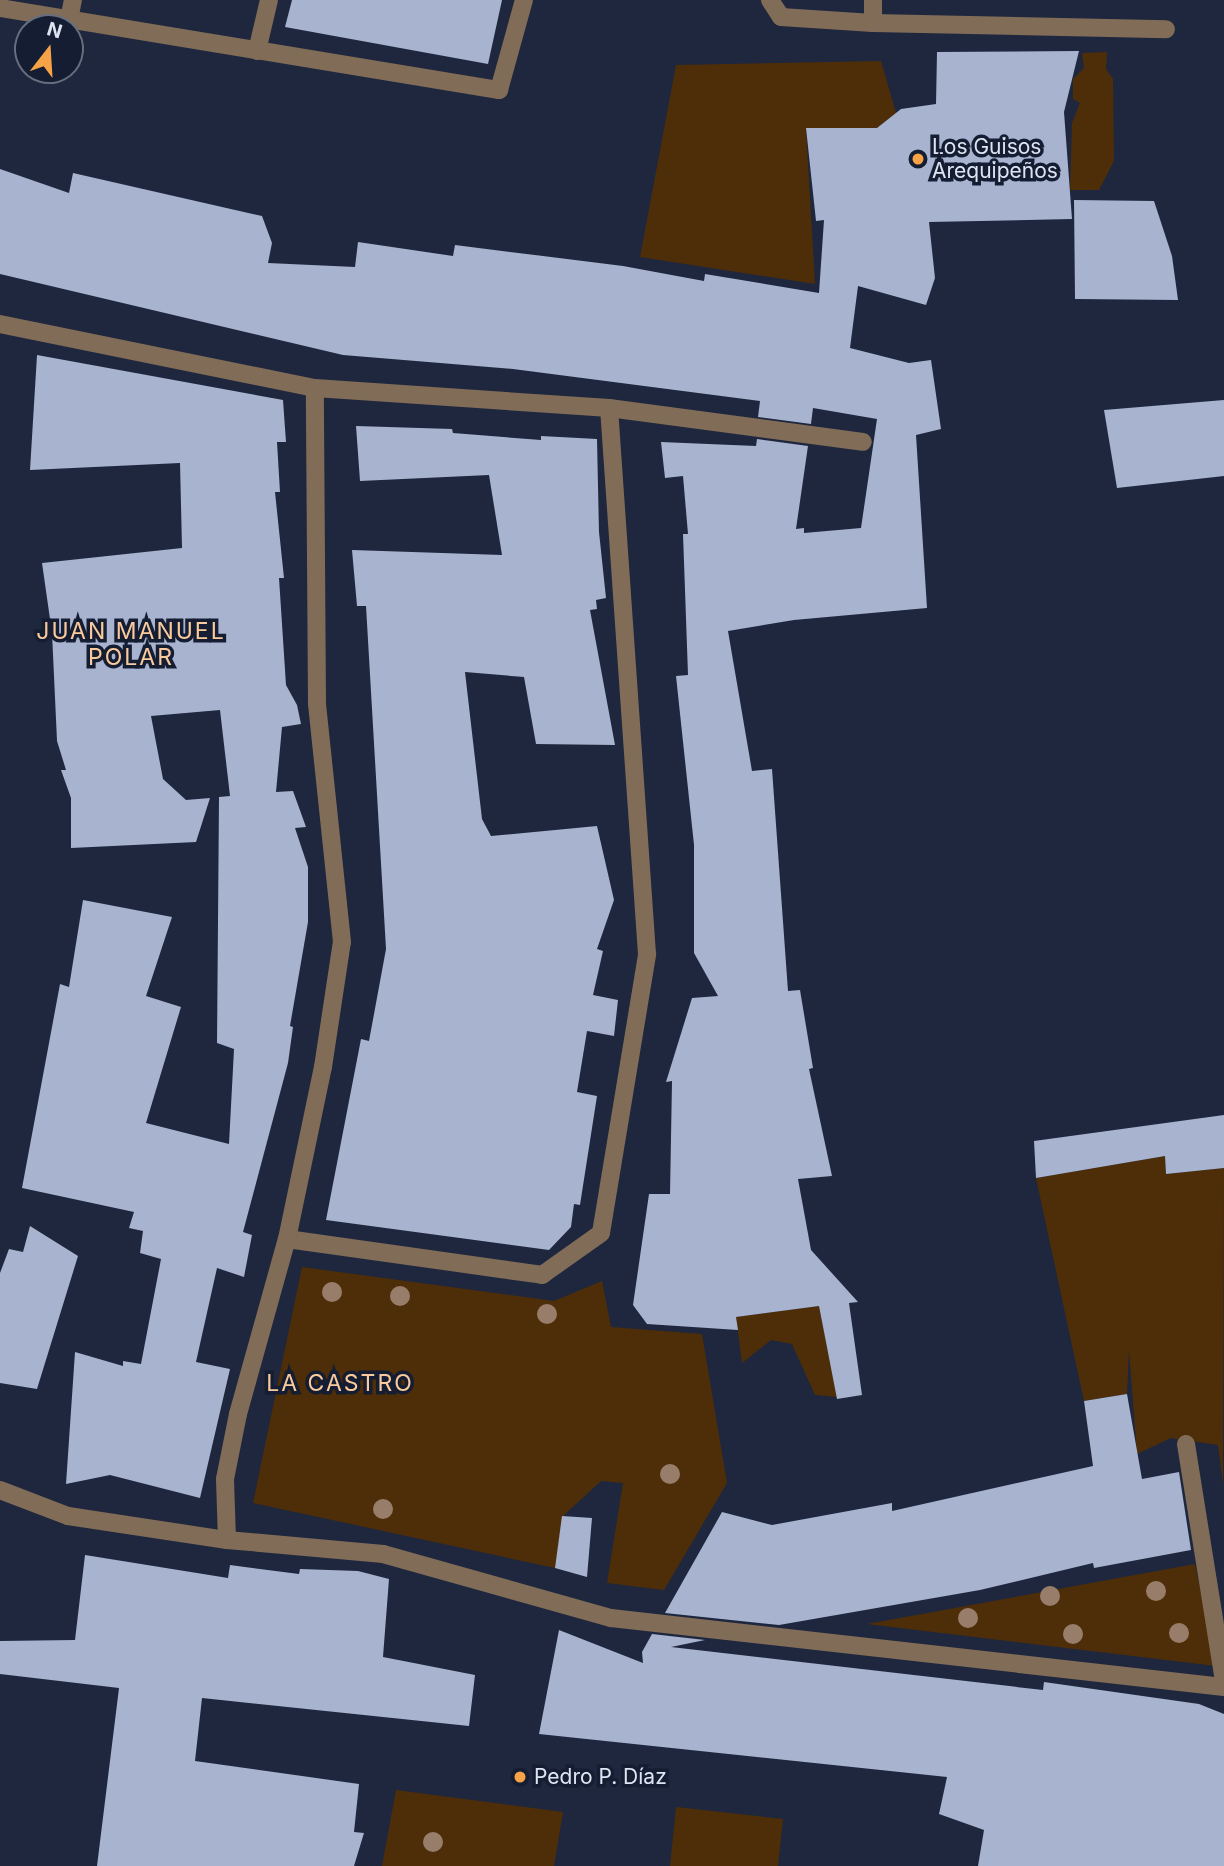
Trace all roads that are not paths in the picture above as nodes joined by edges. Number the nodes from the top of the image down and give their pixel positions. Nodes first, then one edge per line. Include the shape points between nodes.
1 (268, 0) edge
2 (524, 0) edge
3 (770, 0) edge
4 (873, 0) edge
5 (0, 8) edge
6 (34, 14) edge
7 (84, 22) edge
8 (873, 23) junction
9 (1166, 29) dead end
10 (257, 51) junction
11 (0, 324) edge
12 (315, 388) junction
13 (609, 408) junction
14 (863, 442) dead end
15 (287, 1239) junction
16 (1186, 1444) dead end
17 (0, 1490) edge
18 (227, 1541) junction
19 (1224, 1685) edge

1 - 10 street
2 - 10 street via 499,90
3 - 8 street via 781,17
4 - 8 street
5 - 6 street
7 - 10 street
8 - 9 street
11 - 12 street
12 - 13 street
12 - 15 street via 317,703 342,943 323,1067
13 - 14 street
13 - 15 street via 647,954 601,1233 542,1275
15 - 18 street via 238,1413 225,1479
16 - 19 street
17 - 18 street via 68,1516
18 - 19 street via 383,1554 611,1618

